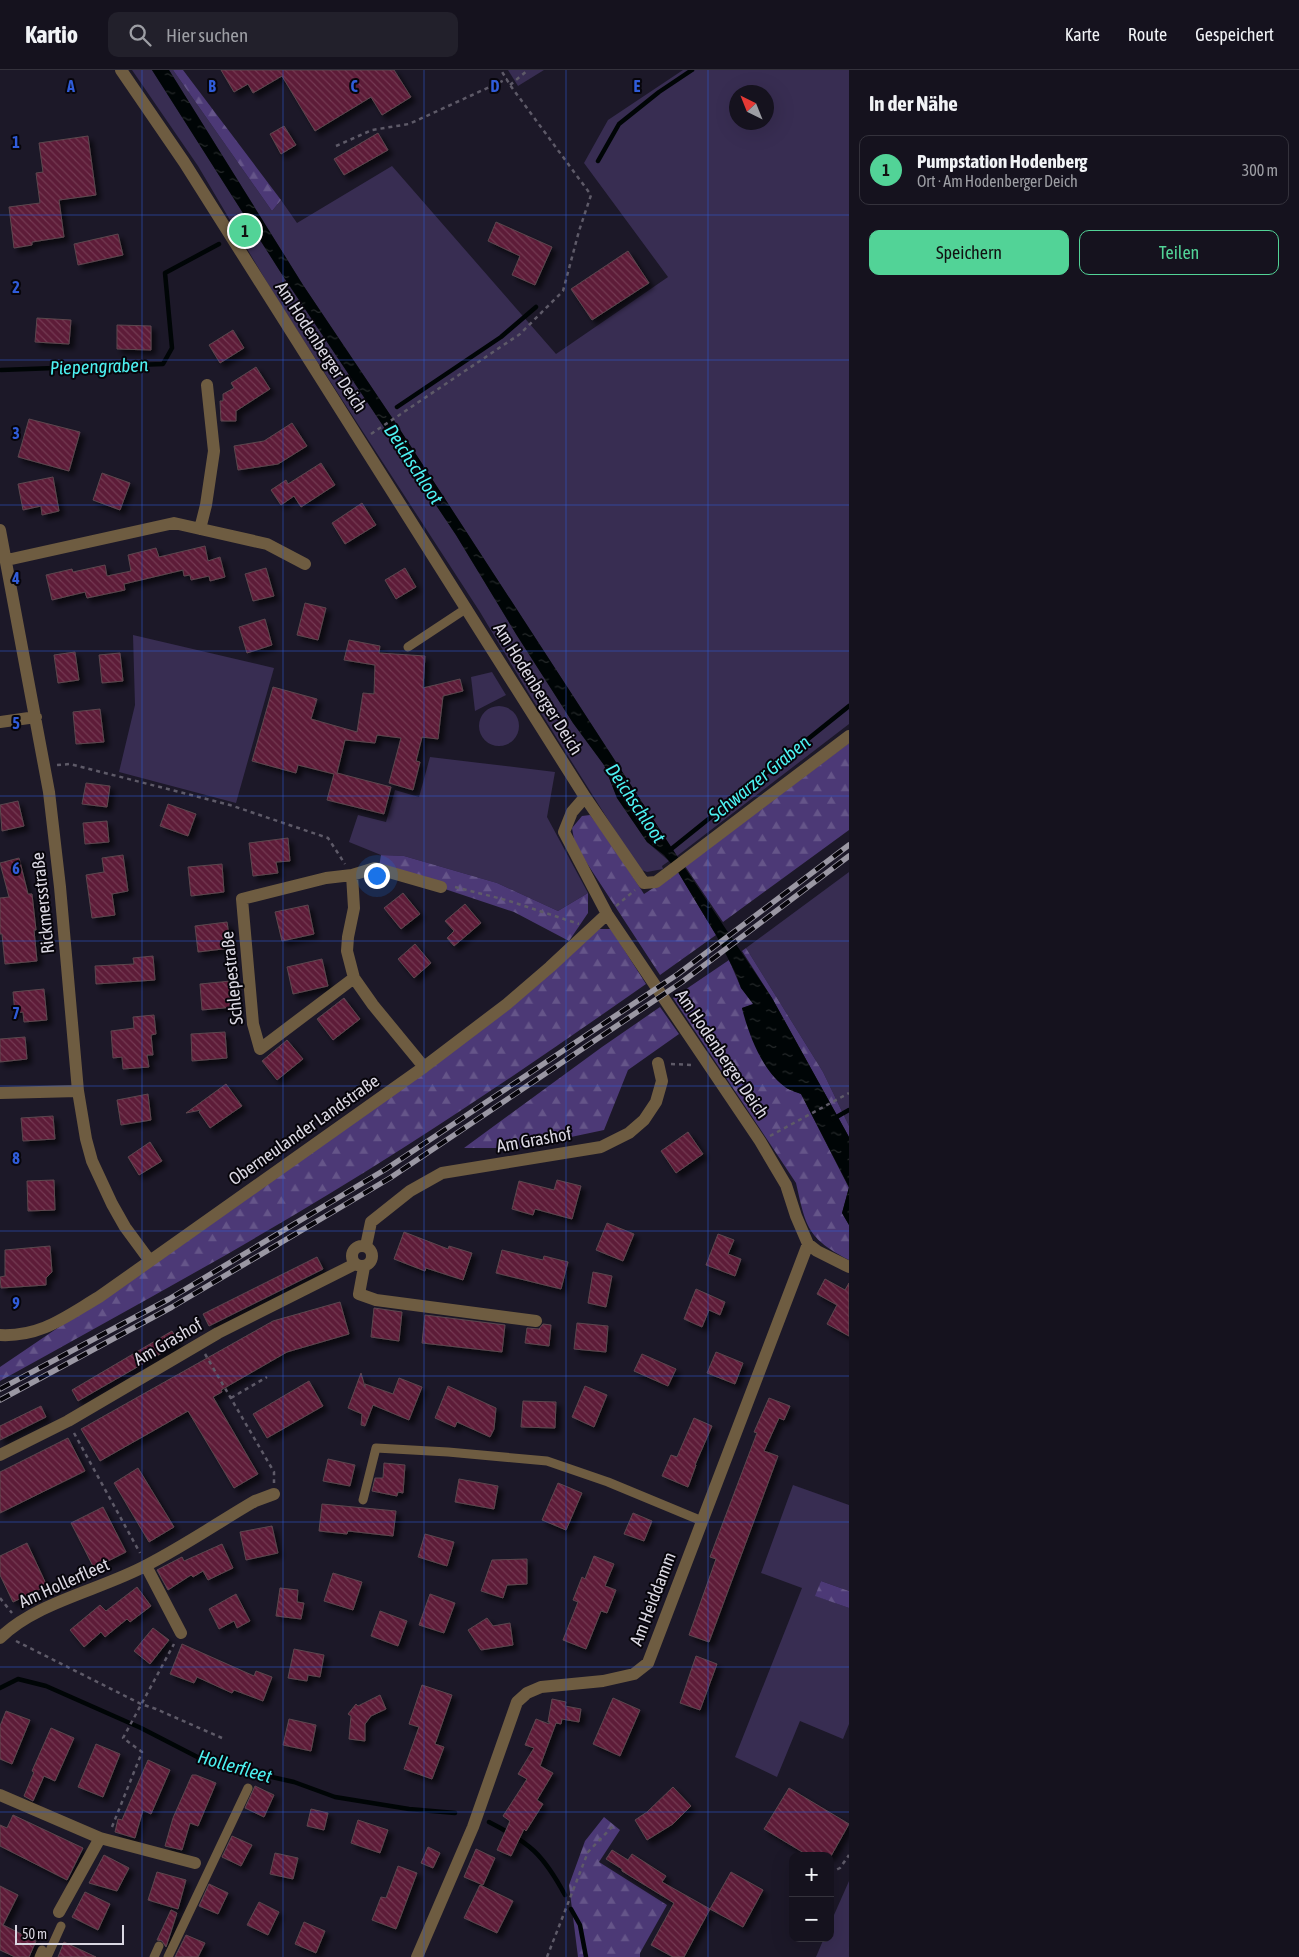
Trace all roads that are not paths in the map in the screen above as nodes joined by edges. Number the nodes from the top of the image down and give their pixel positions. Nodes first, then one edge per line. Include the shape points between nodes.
1 (121, 70) edge
2 (207, 385) dead end
3 (200, 528) junction
4 (0, 530) edge
5 (7, 560) junction
6 (305, 564) dead end
7 (467, 608) junction
8 (408, 647) dead end
9 (36, 717) junction
10 (0, 722) edge
11 (849, 736) edge
12 (585, 797) junction
13 (352, 875) junction
14 (441, 887) road end
15 (607, 914) junction
16 (354, 978) junction
17 (658, 1063) road end
18 (424, 1067) junction
19 (78, 1092) junction
20 (0, 1093) edge
21 (808, 1244) junction
22 (150, 1261) junction
23 (359, 1265) junction
24 (849, 1267) edge
25 (536, 1321) dead end
26 (0, 1335) edge
27 (0, 1455) edge
28 (274, 1494) road end
29 (362, 1500) dead end
30 (702, 1521) junction
31 (146, 1566) junction
32 (181, 1633) road end
33 (2, 1636) edge
34 (248, 1788) dead end
35 (0, 1795) edge
36 (103, 1839) junction
37 (195, 1863) dead end
38 (59, 1912) dead end
39 (61, 1926) dead end
40 (159, 1946) dead end
41 (43, 1955) edge
42 (154, 1957) edge
43 (168, 1957) edge
44 (417, 1957) edge

1 - 7 street, Am Hodenberger Deich via 184,162
2 - 3 street via 214,451
3 - 5 street via 174,523
3 - 6 street via 268,544
4 - 5 street, Rickmersstraße
5 - 9 street, Rickmersstraße
7 - 8 lane
7 - 12 street, Am Hodenberger Deich
9 - 10 street
9 - 19 street, Rickmersstraße via 60,887
11 - 12 street, Am Hodenberger Deich via 656,882 644,883
12 - 15 street, Am Hodenberger Deich via 572,812 564,832
13 - 14 street, Schlepestraße via 375,868
13 - 16 street via 354,908 347,950
13 - 16 street, Schlepestraße via 326,878 242,899 253,1024 260,1049
15 - 18 street, Oberneulander Landstraße via 507,1004
15 - 21 street, Am Hodenberger Deich via 760,1141 786,1185
16 - 18 street
17 - 23 street, Am Grashof via 662,1081 656,1102 644,1120 628,1133 601,1147 442,1173 410,1191 371,1222 366,1246 353,1251 352,1260
18 - 22 street, Oberneulander Landstraße
19 - 20 street
19 - 22 street, Rickmersstraße via 92,1161 125,1227
21 - 24 street
21 - 30 street, Am Heiddamm
22 - 26 street, Oberneulander Landstraße via 46,1329 12,1336
23 - 25 street, Am Grashof via 359,1294 376,1300
23 - 27 street, Am Grashof via 199,1344 68,1421
28 - 31 street, Am Hollerfleet via 255,1501
29 - 30 lane via 376,1448 448,1452 547,1461
30 - 44 street, Am Heiddamm via 648,1663 634,1674 603,1681 541,1686 517,1702 470,1834
31 - 32 street
31 - 33 street, Am Hollerfleet via 38,1612 18,1622
34 - 43 lane
35 - 36 street
36 - 37 street
36 - 38 street
39 - 41 lane
40 - 42 lane

